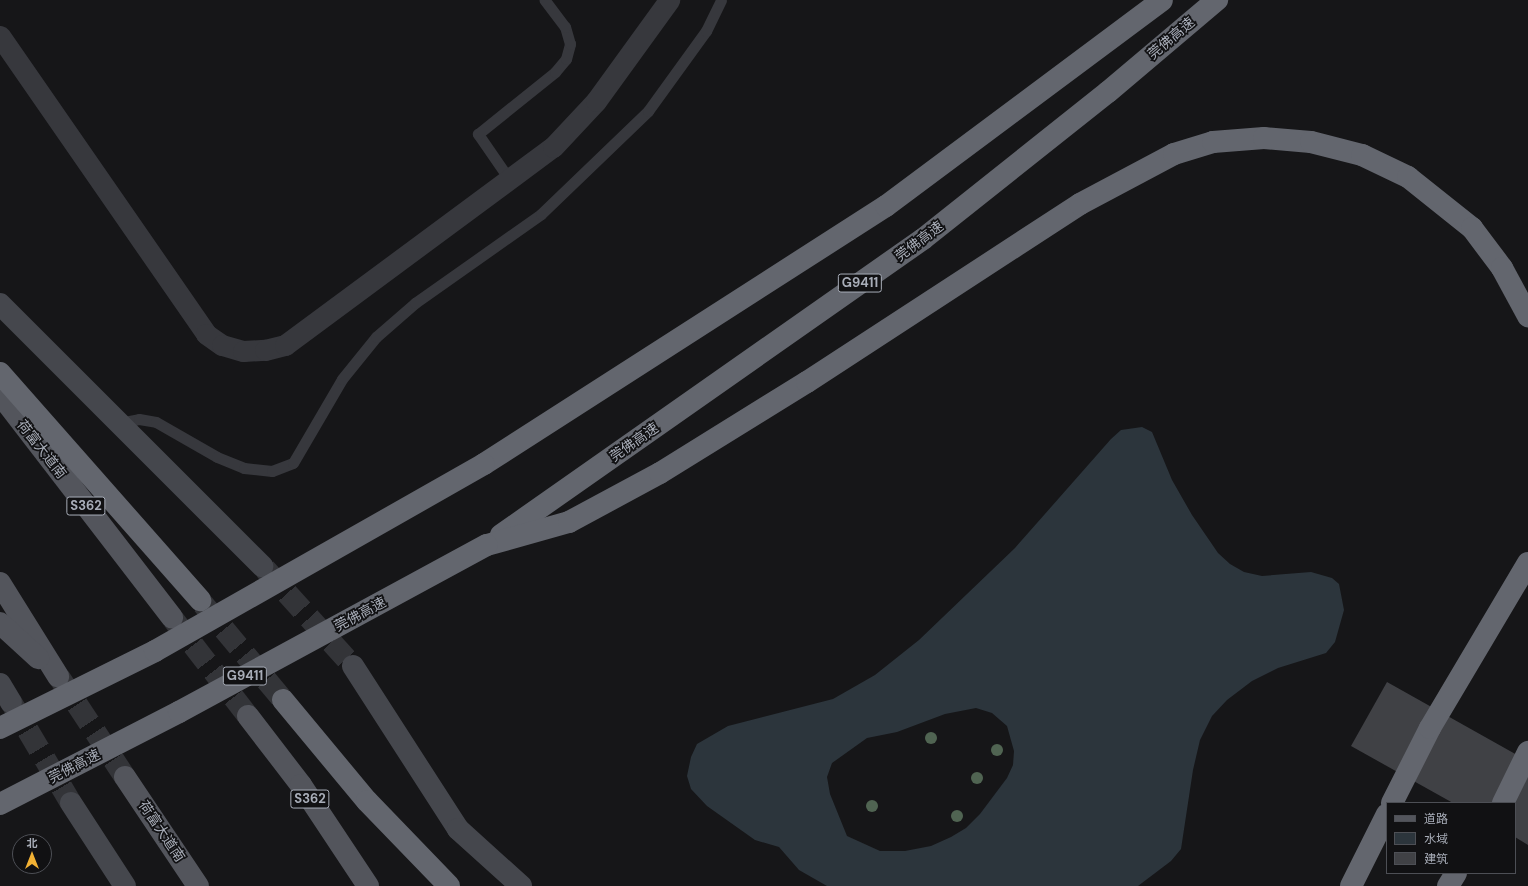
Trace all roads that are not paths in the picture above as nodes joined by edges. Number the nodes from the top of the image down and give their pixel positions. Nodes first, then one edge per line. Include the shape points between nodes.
1 (545, 0) edge
2 (669, 0) edge
3 (721, 0) edge
4 (1162, 0) edge
5 (1217, 0) edge
6 (0, 36) edge
7 (509, 179) junction
8 (0, 304) edge
9 (1528, 316) edge
10 (0, 373) edge
11 (0, 394) edge
12 (119, 423) junction
13 (487, 545) junction
14 (1528, 563) edge
15 (262, 566) tunnel mouth
16 (0, 583) edge
17 (200, 600) tunnel mouth
18 (172, 617) tunnel mouth
19 (0, 623) edge
20 (353, 666) tunnel mouth
21 (283, 700) tunnel mouth
22 (248, 716) tunnel mouth
23 (0, 728) edge
24 (1528, 752) edge
25 (125, 777) tunnel mouth
26 (1393, 802) edge
27 (1503, 802) edge
28 (71, 803) tunnel mouth
29 (0, 804) edge
30 (1386, 816) edge
31 (1455, 874) edge
32 (125, 886) edge
33 (198, 886) edge
34 (368, 886) edge
35 (449, 886) edge
36 (521, 886) edge
37 (1351, 886) edge
38 (1448, 886) edge

1 - 7 lane via 564,27 570,44 566,59 554,72 478,134
2 - 7 street via 596,101 553,147
3 - 12 lane via 706,31 648,111 541,214 415,303 376,337 342,380 293,463 272,471 244,468 217,457 156,422 139,419
4 - 23 highway, bridge via 886,206 484,464 155,650
5 - 13 highway, 莞佛高速 / G9411 via 1108,92 924,239
6 - 7 street via 206,334 222,345 243,351 265,350 285,345
8 - 12 street
9 - 13 highway via 1502,268 1472,228 1408,178 1362,155 1310,142 1264,138 1212,142 1174,154 1080,204 807,382 660,473 569,522
10 - 17 highway
11 - 18 main road, 荷富大道南 / S362
12 - 15 street
13 - 29 highway, 莞佛高速 / G9411, bridge via 179,712
14 - 26 highway via 1430,728
16 - 19 main road via 58,676
20 - 36 street via 458,829
21 - 35 highway via 367,801
22 - 34 main road, S362 via 301,786
24 - 27 highway
25 - 33 main road, 荷富大道南
28 - 32 street
30 - 37 highway
31 - 38 highway

